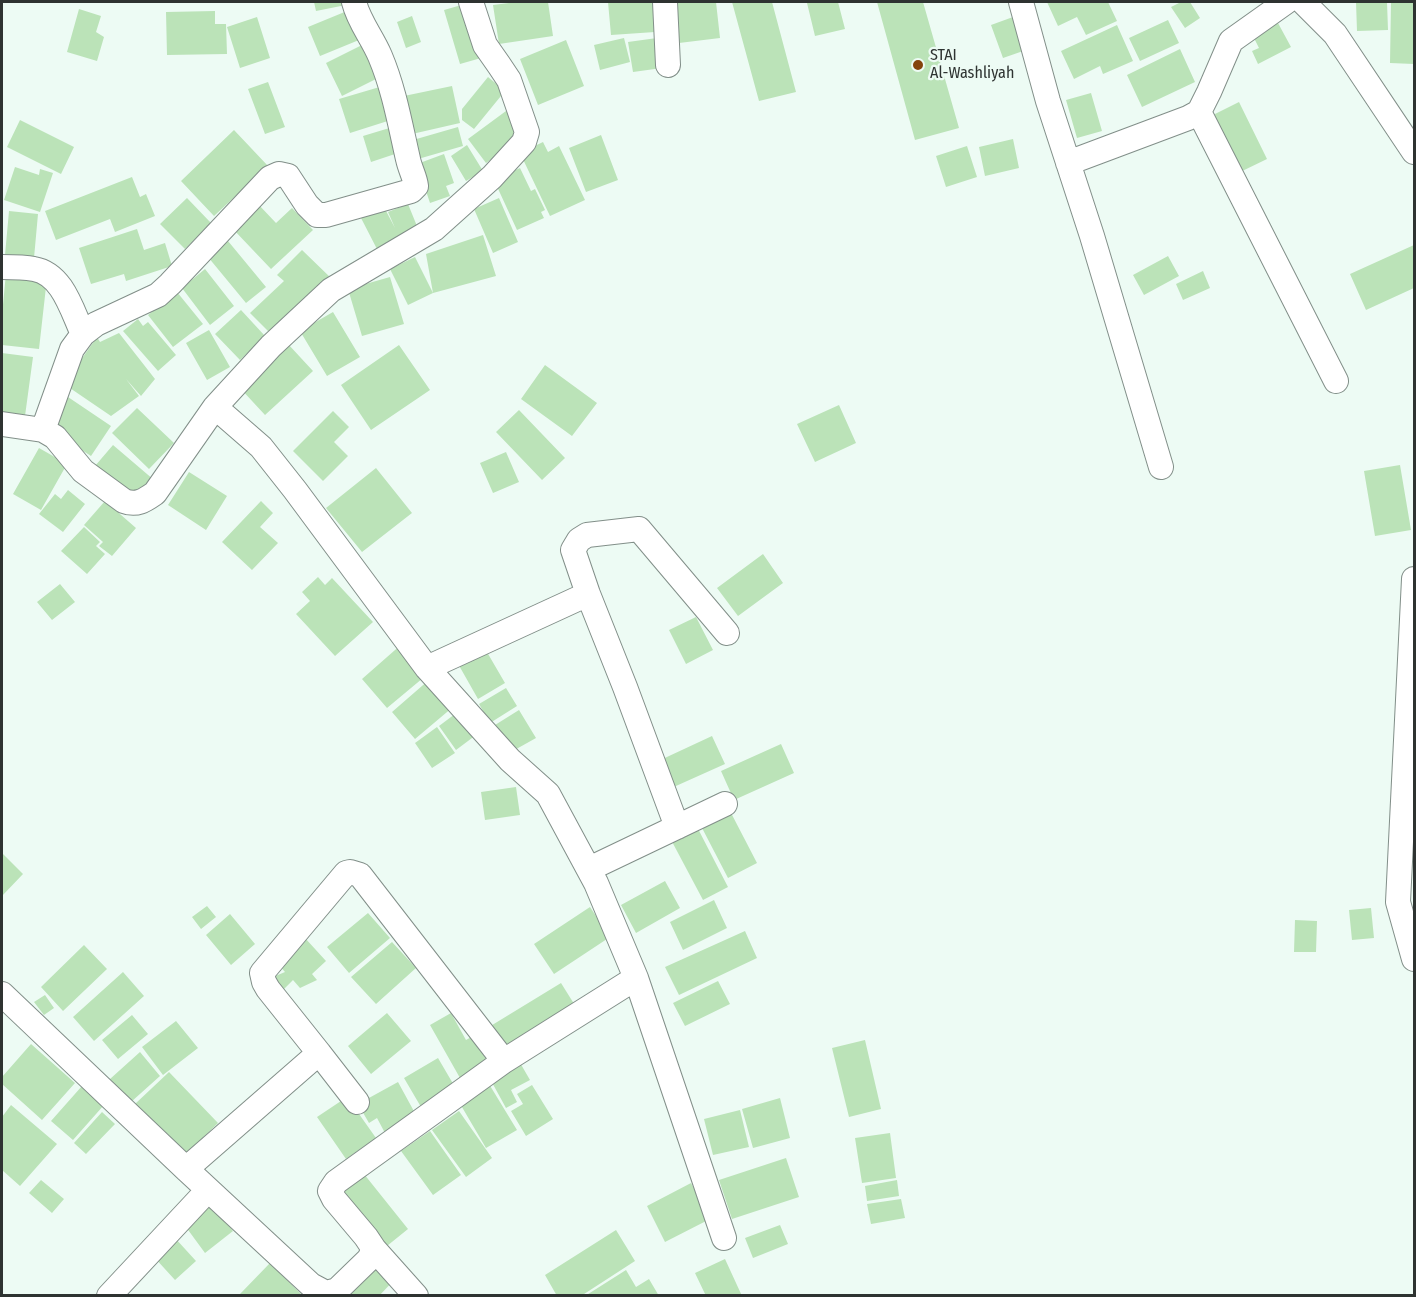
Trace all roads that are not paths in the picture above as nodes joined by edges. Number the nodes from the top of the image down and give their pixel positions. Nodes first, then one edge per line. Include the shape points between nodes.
1 (354, 2) edge
2 (471, 2) edge
3 (665, 2) edge
4 (1021, 2) edge
5 (1286, 2) edge
6 (1303, 2) edge
7 (668, 65) dead end
8 (1199, 112) junction
9 (1414, 153) edge
10 (1068, 163) junction
11 (2, 267) edge
12 (83, 334) junction
13 (1336, 381) dead end
14 (215, 407) junction
15 (2, 424) edge
16 (43, 430) junction
17 (1161, 467) dead end
18 (1414, 579) edge
19 (588, 594) junction
20 (727, 633) dead end
21 (427, 668) junction
22 (725, 804) dead end
23 (676, 827) junction
24 (589, 869) junction
25 (1414, 959) edge
26 (636, 978) junction
27 (2, 994) edge
28 (319, 1053) junction
29 (504, 1061) junction
30 (357, 1102) dead end
31 (186, 1169) junction
32 (208, 1190) junction
33 (724, 1238) dead end
34 (374, 1250) junction
35 (109, 1296) edge
36 (416, 1296) edge

1 - 12 street via 395,98 416,186 411,191 317,215 288,176 270,178 158,295
2 - 14 street via 485,45 508,80 527,132 524,142 434,229 332,290 271,346
3 - 7 street
4 - 10 street
5 - 8 street via 1231,41
6 - 9 street via 1335,34
8 - 10 street
8 - 13 street
10 - 17 street
11 - 12 street via 36,269 51,276 62,289
12 - 16 street via 72,349
14 - 16 street via 155,494 131,504 83,471 59,441
14 - 21 street via 261,447
15 - 16 street
18 - 25 street via 1398,902
19 - 20 street via 573,550 579,540 587,535 639,529
19 - 21 street
19 - 23 street
21 - 24 street via 510,760 548,794
22 - 23 street
23 - 24 street
24 - 26 street
26 - 29 street
26 - 33 street
27 - 31 street
28 - 29 street via 268,989 262,974 350,872 360,875
28 - 30 street
28 - 31 street
29 - 34 street via 336,1182 330,1191 334,1199
31 - 32 street
32 - 34 street via 311,1285 326,1293 337,1290
32 - 35 street
34 - 36 street

